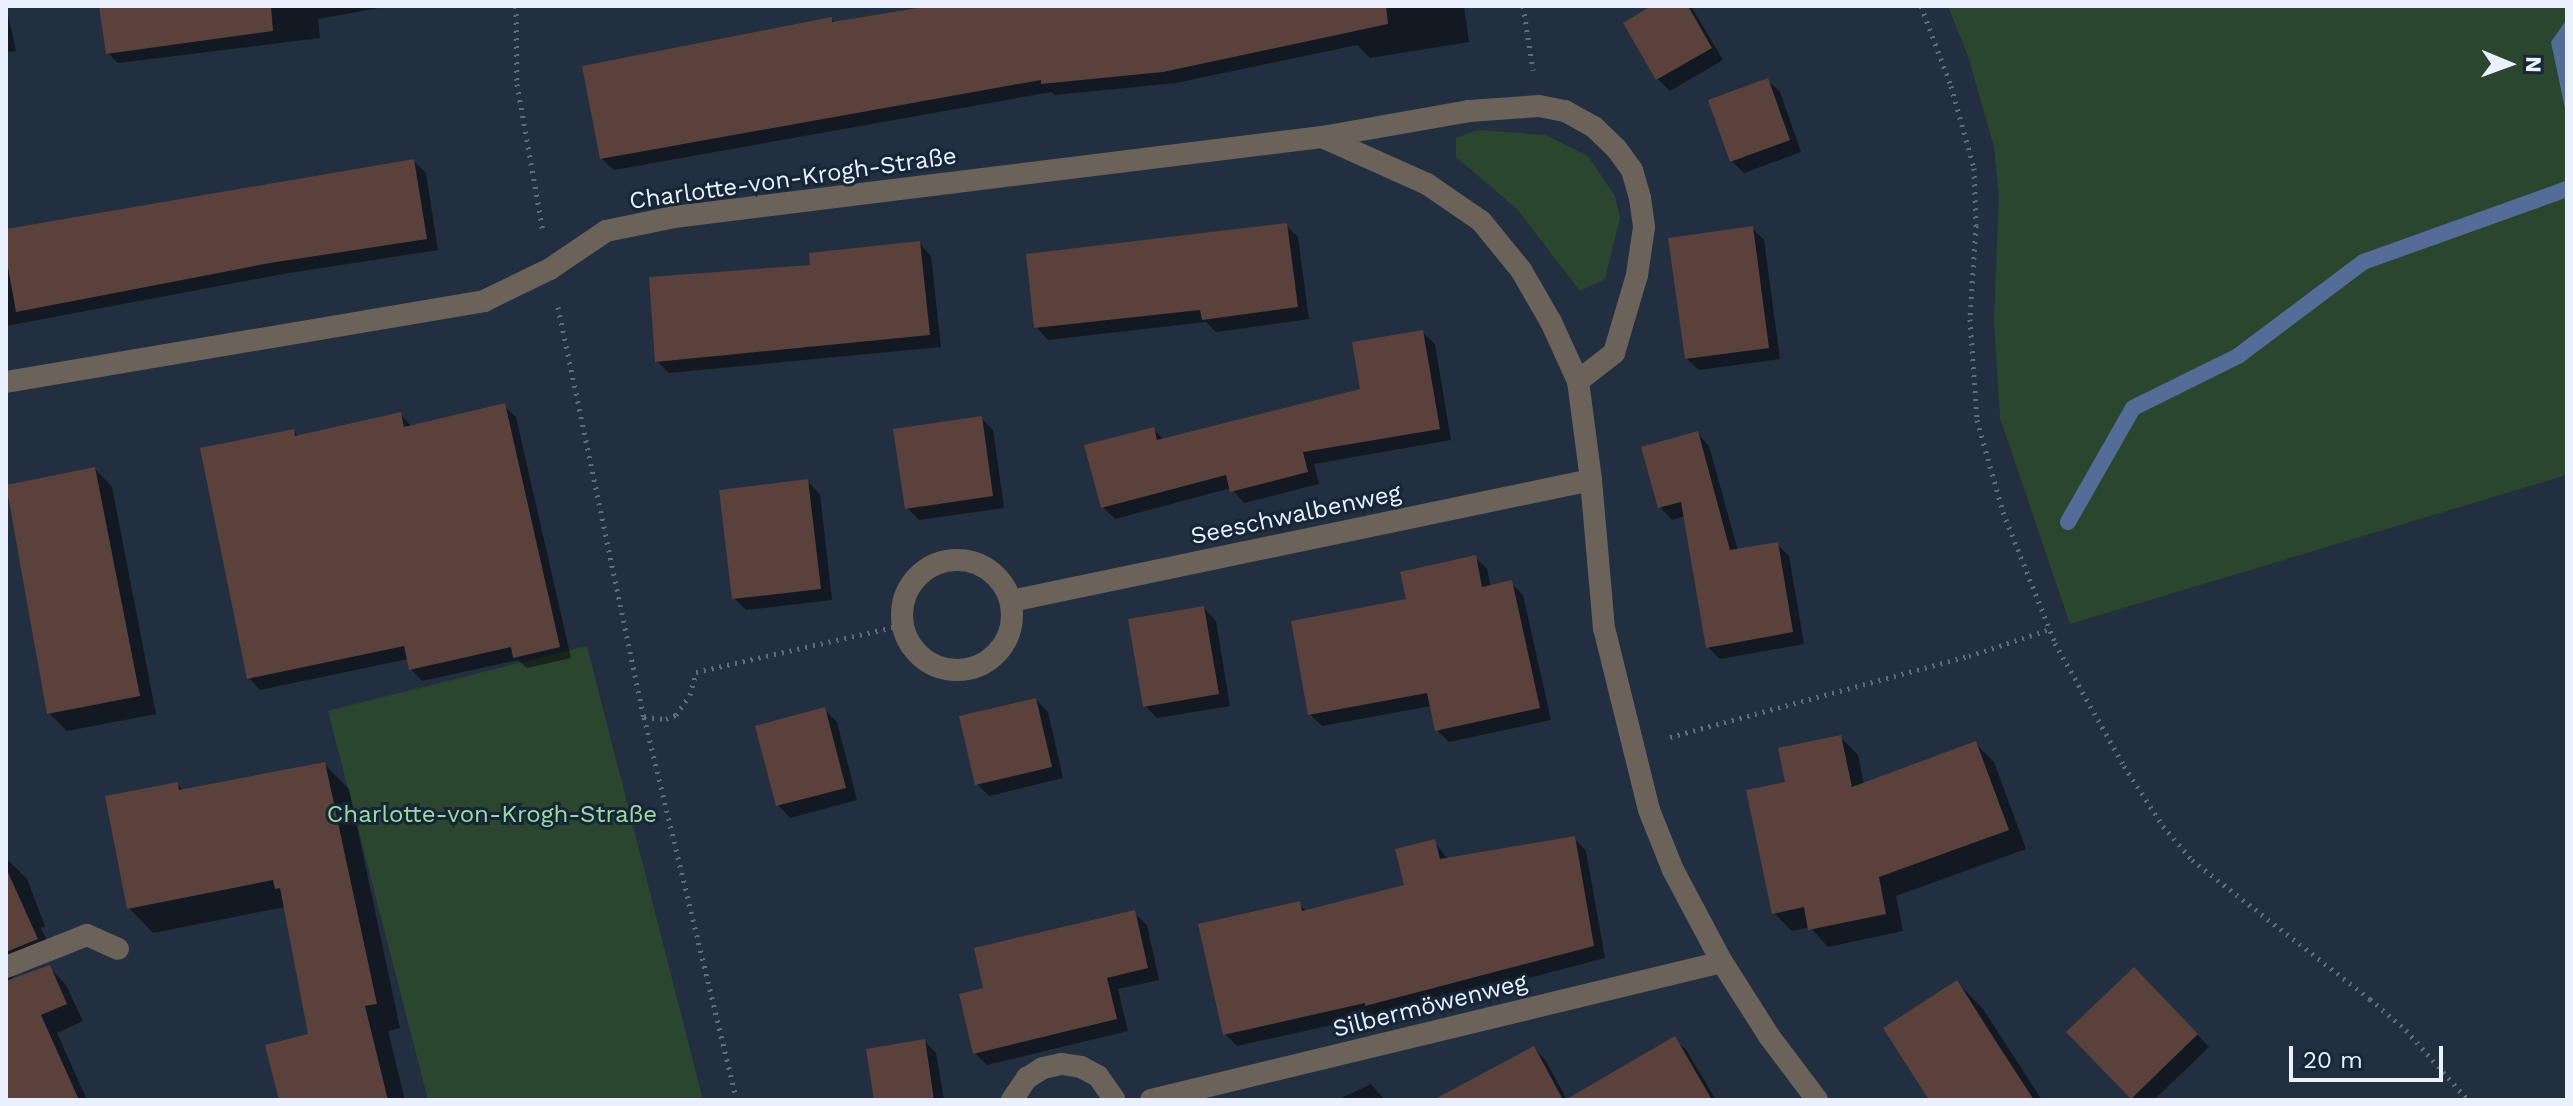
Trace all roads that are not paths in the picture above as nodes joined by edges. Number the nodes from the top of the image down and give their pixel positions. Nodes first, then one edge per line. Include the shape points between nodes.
1 (1322, 137) junction
2 (1578, 381) junction
3 (6, 382) edge
4 (1591, 480) junction
5 (1011, 601) junction
6 (118, 949) dead end
7 (1722, 962) junction
8 (6, 967) edge
9 (1012, 1100) edge
10 (1115, 1100) edge
11 (1151, 1100) edge
12 (1817, 1100) edge

1 - 2 street via 1427,184 1481,221 1521,270
1 - 2 street, Charlotte-von-Krogh-Straße via 1469,111 1539,106 1565,111 1594,127 1632,170 1644,227 1637,275 1614,353
1 - 3 street, Charlotte-von-Krogh-Straße via 674,217 606,231 550,269 484,301
2 - 4 street
4 - 5 street, Seeschwalbenweg
4 - 7 street via 1604,628 1631,747 1673,870
5 - 5 street via 1010,629 998,653 965,670 929,663 915,652 903,625 903,600 910,583 940,562 958,559 992,571
6 - 8 street via 87,935
7 - 11 street, Silbermöwenweg
7 - 12 street
9 - 10 street via 1027,1078 1062,1064 1098,1076

